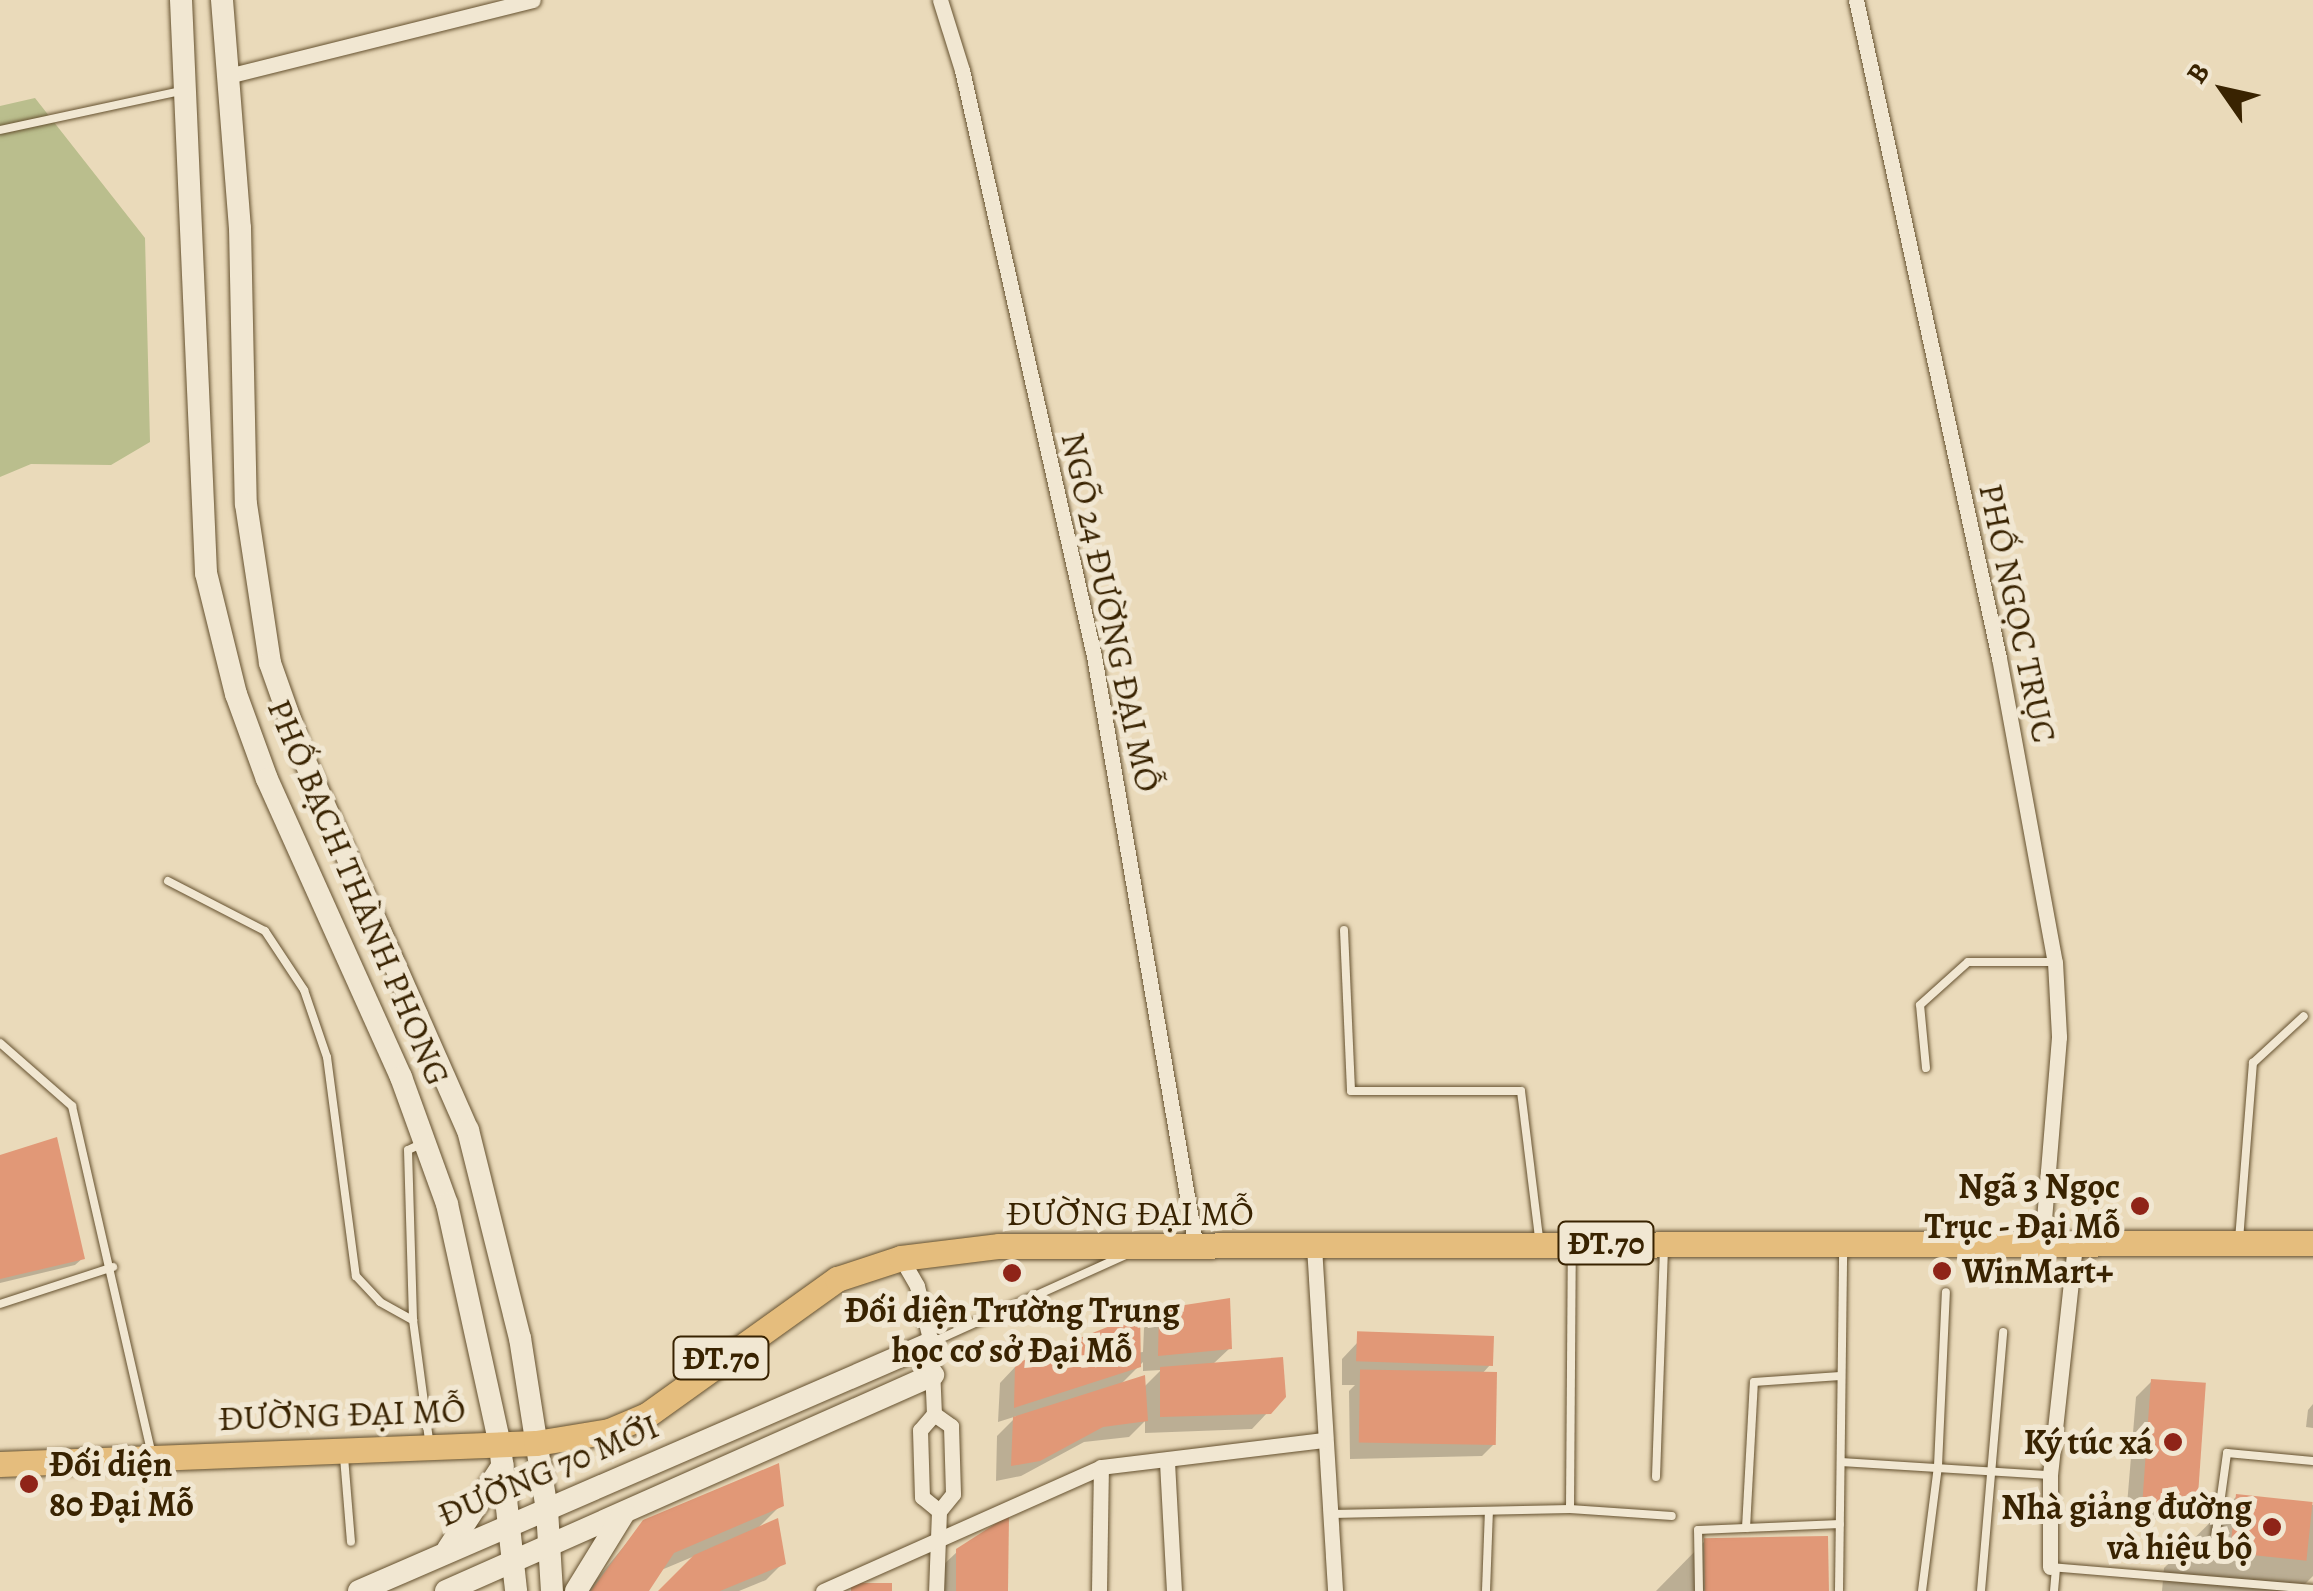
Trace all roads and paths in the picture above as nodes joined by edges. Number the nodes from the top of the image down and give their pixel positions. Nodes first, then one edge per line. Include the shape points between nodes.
1 (180, 0) edge
2 (222, 0) edge
3 (533, 0) edge
4 (940, 0) edge
5 (1856, 0) edge
6 (494, 5) edge
7 (232, 74) junction
8 (189, 89) junction
9 (0, 130) edge
10 (252, 568) junction
11 (206, 572) junction
12 (168, 880) dead end
13 (1344, 930) dead end
14 (2055, 962) junction
15 (2304, 1016) dead end
16 (0, 1043) edge
17 (1926, 1068) dead end
18 (427, 1138) junction
19 (1195, 1242) junction
20 (1540, 1242) junction
21 (1664, 1242) junction
22 (1843, 1242) junction
23 (1572, 1243) junction
24 (2313, 1243) edge
25 (1150, 1244) junction
26 (2042, 1245) junction
27 (2238, 1245) junction
28 (1314, 1246) junction
29 (2076, 1246) junction
30 (901, 1258) junction
31 (113, 1268) junction
32 (1946, 1292) dead end
33 (0, 1304) edge
34 (413, 1320) junction
35 (2003, 1332) dead end
36 (931, 1343) junction
37 (932, 1375) junction
38 (1840, 1376) junction
39 (934, 1414) junction
40 (1324, 1440) junction
41 (536, 1443) junction
42 (430, 1445) junction
43 (344, 1449) junction
44 (502, 1455) junction
45 (152, 1456) junction
46 (2313, 1461) edge
47 (1166, 1462) junction
48 (1840, 1462) junction
49 (0, 1464) edge
50 (1938, 1466) junction
51 (1101, 1467) junction
52 (1992, 1470) junction
53 (2050, 1476) junction
54 (1656, 1477) dead end
55 (1570, 1509) junction
56 (548, 1510) junction
57 (1490, 1511) junction
58 (625, 1512) junction
59 (938, 1512) junction
60 (1332, 1514) junction
61 (1672, 1516) dead end
62 (510, 1522) junction
63 (1840, 1524) junction
64 (1746, 1528) junction
65 (937, 1540) junction
66 (351, 1542) dead end
67 (550, 1546) junction
68 (2214, 1547) dead end
69 (446, 1552) junction
70 (516, 1561) junction
71 (2053, 1568) junction
72 (2313, 1588) edge
73 (359, 1591) edge
74 (446, 1591) edge
75 (516, 1591) edge
76 (552, 1591) edge
77 (576, 1591) edge
78 (822, 1591) edge
79 (936, 1591) edge
80 (1099, 1591) edge
81 (1174, 1591) edge
82 (1335, 1591) edge
83 (1486, 1591) edge
84 (1699, 1591) edge
85 (1840, 1591) edge
86 (1922, 1591) edge
87 (1981, 1591) edge
88 (2054, 1591) edge

1 - 8 main road, PHỐ BẠCH THÀNH PHONG
2 - 7 main road, PHỐ BẠCH THÀNH PHONG
3 - 6 street
4 - 19 street, NGÕ 24 ĐƯỜNG ĐẠI MỖ via 962,70 1094,656
5 - 14 street, PHỐ NGỌC TRỤC via 1886,165 1995,638
6 - 7 street
7 - 10 main road, PHỐ BẠCH THÀNH PHONG
8 - 9 lane
8 - 11 main road, PHỐ BẠCH THÀNH PHONG
10 - 11 main road
10 - 41 main road, PHỐ BẠCH THÀNH PHONG via 270,663 304,759 468,1130 520,1338
11 - 18 main road, PHỐ BẠCH THÀNH PHONG via 236,694 268,779
12 - 34 lane via 266,932 304,990 326,1058 356,1276 380,1302
13 - 20 lane via 1351,1090 1522,1091
14 - 17 lane via 1968,962 1920,1005
14 - 26 street, PHỐ NGỌC TRỤC via 2059,1037
15 - 27 lane via 2254,1063
16 - 31 lane via 72,1106
18 - 34 lane via 408,1150
18 - 44 main road, PHỐ BẠCH THÀNH PHONG
19 - 25 main road, ĐƯỜNG ĐẠI MỖ / ĐT.70
19 - 28 main road, ĐƯỜNG ĐẠI MỖ / ĐT.70
20 - 23 main road, ĐƯỜNG ĐẠI MỖ / ĐT.70
20 - 28 main road, ĐƯỜNG ĐẠI MỖ / ĐT.70
21 - 22 main road, ĐƯỜNG ĐẠI MỖ / ĐT.70
21 - 23 main road, ĐƯỜNG ĐẠI MỖ / ĐT.70
21 - 54 lane
22 - 26 main road, ĐƯỜNG ĐẠI MỖ / ĐT.70
22 - 38 lane
23 - 55 lane
24 - 27 main road, ĐƯỜNG ĐẠI MỖ / ĐT.70
25 - 30 main road, ĐƯỜNG ĐẠI MỖ / ĐT.70 via 999,1246
25 - 36 lane
26 - 29 main road, ĐƯỜNG ĐẠI MỖ / ĐT.70
27 - 29 main road, ĐƯỜNG ĐẠI MỖ / ĐT.70
28 - 40 street
29 - 53 street
30 - 36 street via 917,1286
30 - 41 main road, ĐƯỜNG ĐẠI MỖ / ĐT.70 via 837,1279 647,1415 610,1431
31 - 33 lane
31 - 45 lane
32 - 50 lane
34 - 42 lane
35 - 52 lane
36 - 37 street
36 - 56 main road, ĐƯỜNG 70 MỚI
37 - 39 street
37 - 58 main road, ĐƯỜNG 70 MỚI
38 - 48 lane
38 - 64 lane via 1754,1382
39 - 59 street via 920,1430 922,1497
39 - 59 street via 950,1426 953,1494
40 - 47 street
40 - 60 street
41 - 44 main road, ĐƯỜNG ĐẠI MỖ / ĐT.70
41 - 56 main road, PHỐ BẠCH THÀNH PHONG
42 - 43 main road, ĐƯỜNG ĐẠI MỖ / ĐT.70
42 - 44 main road, ĐƯỜNG ĐẠI MỖ / ĐT.70
43 - 45 main road, ĐƯỜNG ĐẠI MỖ / ĐT.70
43 - 66 lane
44 - 62 main road, PHỐ BẠCH THÀNH PHONG
44 - 69 main road
45 - 49 main road, ĐƯỜNG ĐẠI MỖ / ĐT.70
46 - 68 lane via 2226,1452
47 - 51 street
47 - 81 street
48 - 50 lane
48 - 63 lane
50 - 52 lane
50 - 86 lane
51 - 65 street
51 - 80 street
52 - 53 lane
52 - 87 lane
53 - 71 street
55 - 57 lane
55 - 61 lane
56 - 62 main road, ĐƯỜNG 70 MỚI
56 - 67 main road, PHỐ BẠCH THÀNH PHONG
57 - 60 lane
57 - 83 lane
58 - 67 main road, ĐƯỜNG 70 MỚI
58 - 77 main road
59 - 65 street
60 - 82 street
62 - 69 main road, ĐƯỜNG 70 MỚI
62 - 70 main road, PHỐ BẠCH THÀNH PHONG
63 - 64 lane
63 - 85 lane
64 - 84 lane via 1698,1530
65 - 78 street
65 - 79 street
67 - 70 main road, ĐƯỜNG 70 MỚI
67 - 76 main road, PHỐ BẠCH THÀNH PHONG
69 - 73 main road, ĐƯỜNG 70 MỚI
70 - 74 main road, ĐƯỜNG 70 MỚI
70 - 75 main road, PHỐ BẠCH THÀNH PHONG
71 - 72 lane
71 - 88 lane

